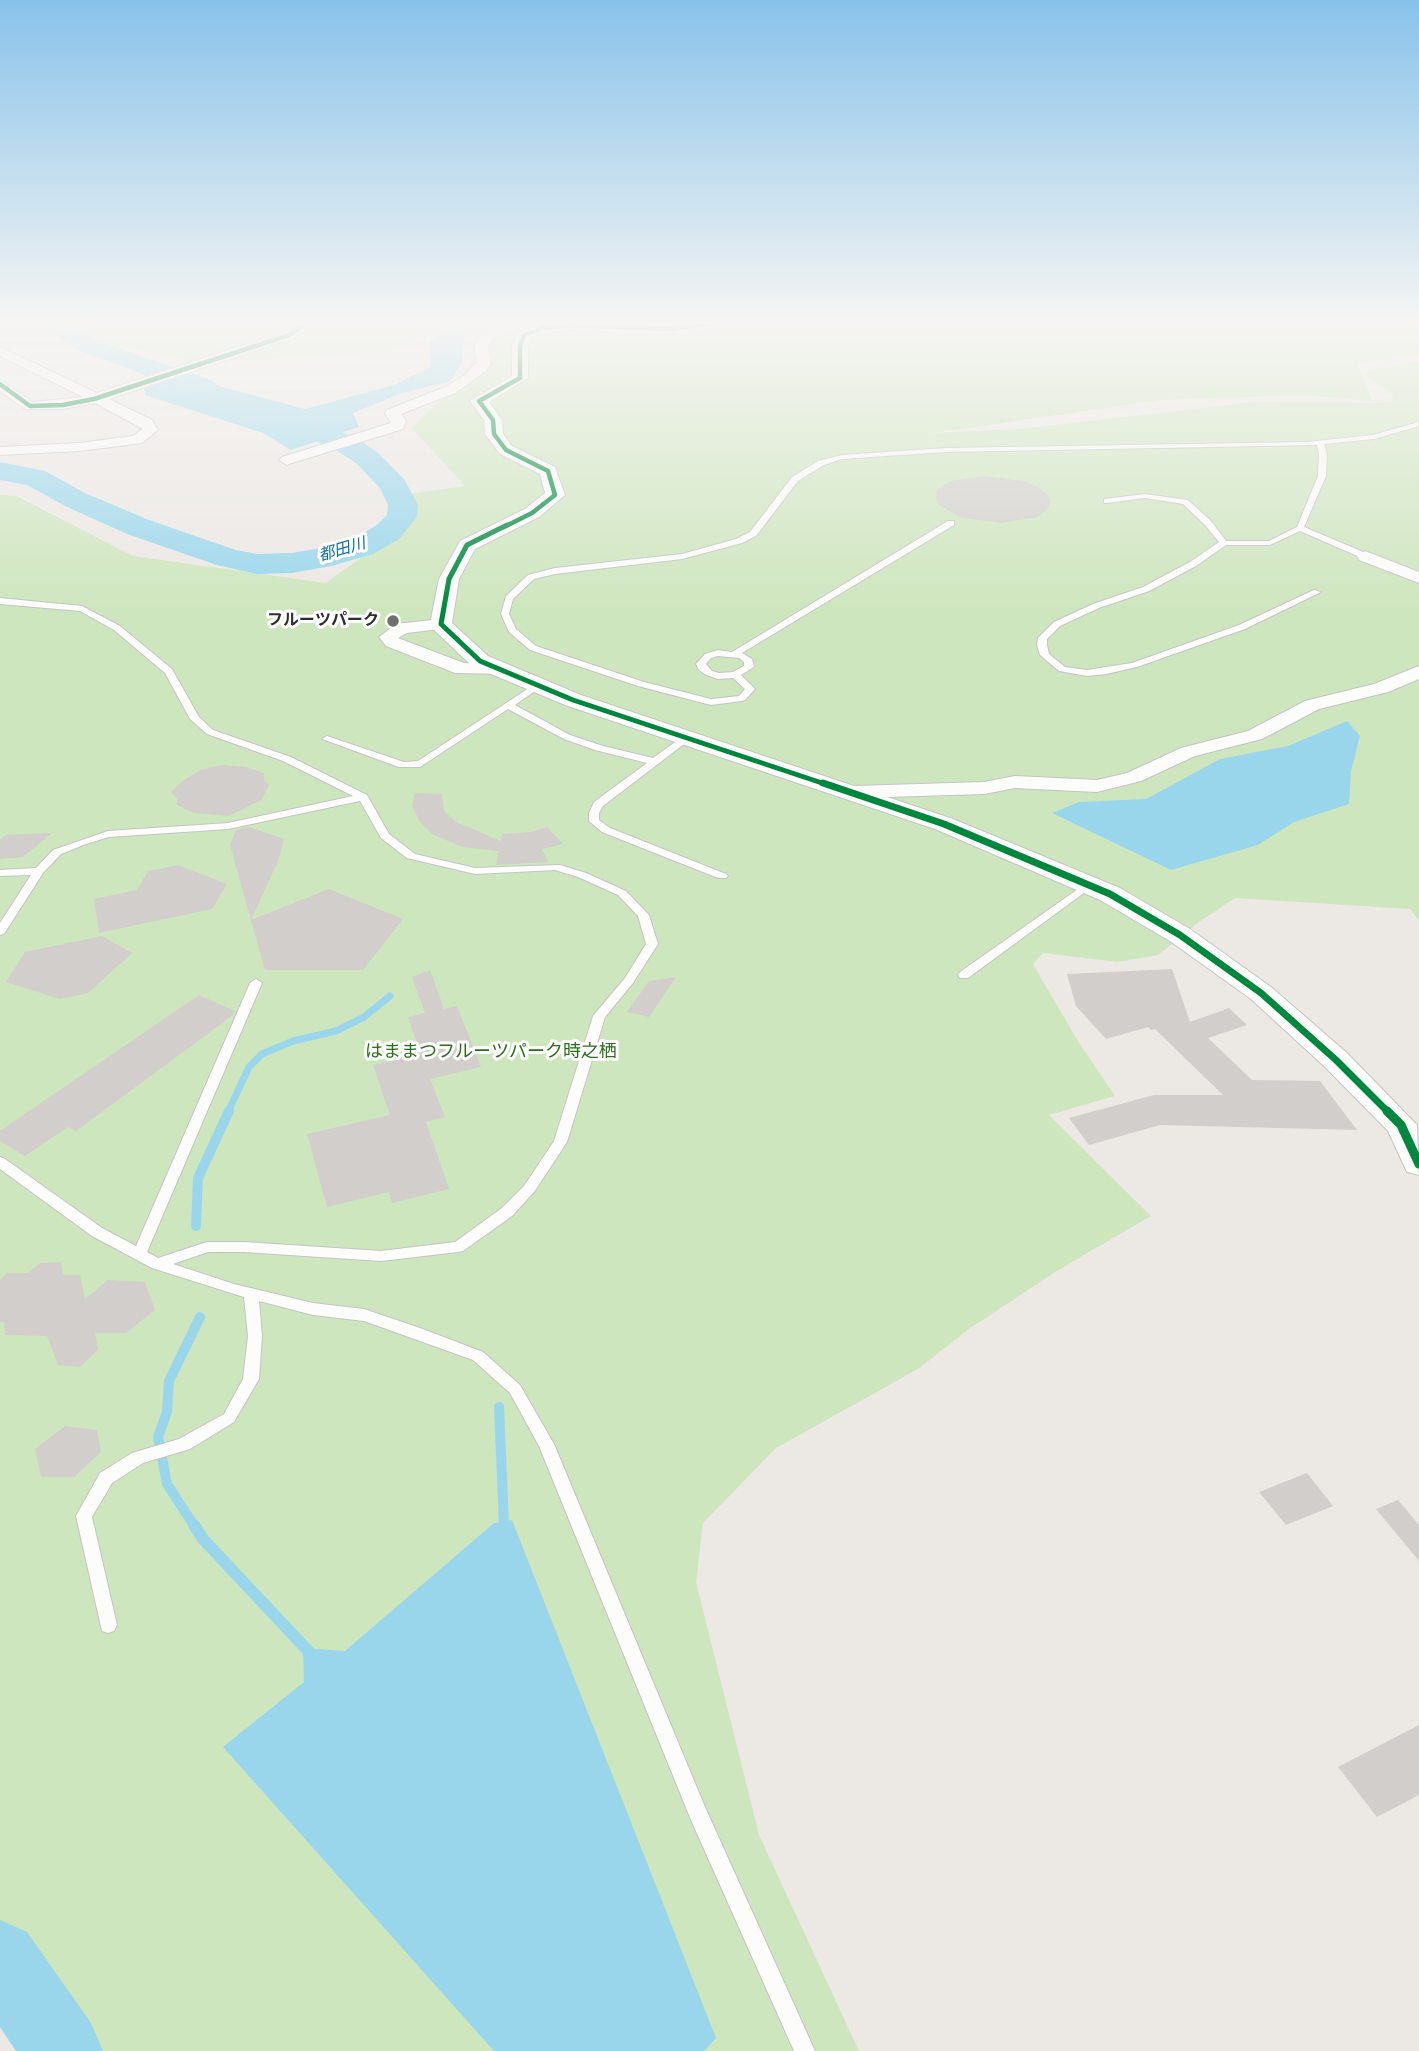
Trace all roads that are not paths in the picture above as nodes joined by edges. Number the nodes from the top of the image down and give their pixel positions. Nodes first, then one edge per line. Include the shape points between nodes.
1 (138, 418) edge
2 (397, 418) edge
3 (491, 418) edge
4 (1419, 424) edge
5 (1320, 443) junction
6 (0, 451) edge
7 (287, 460) dead end
8 (1107, 501) dead end
9 (951, 523) dead end
10 (1300, 528) junction
11 (1224, 542) junction
12 (1365, 556) joint
13 (1419, 578) edge
14 (1317, 592) dead end
15 (0, 601) edge
16 (441, 624) junction
17 (735, 654) junction
18 (501, 670) junction
19 (1419, 672) edge
20 (735, 675) junction
21 (538, 685) junction
22 (508, 705) junction
23 (327, 739) dead end
24 (685, 739) junction
25 (655, 762) junction
26 (854, 792) junction
27 (363, 797) junction
28 (38, 871) junction
29 (0, 873) edge
30 (722, 876) dead end
31 (1088, 885) junction
32 (0, 932) edge
33 (964, 975) dead end
34 (256, 982) dead end
35 (0, 1162) edge
36 (1419, 1164) edge
37 (140, 1253) junction
38 (158, 1264) junction
39 (251, 1293) junction
40 (184, 1444) joint
41 (108, 1625) dead end
42 (805, 2051) edge

1 - 6 street via 150,430 137,440
2 - 7 street via 398,426
3 - 16 street via 494,434 506,450 548,471 555,495 532,513 467,545 449,579
4 - 5 lane via 1374,437
5 - 10 lane via 1322,476
5 - 20 lane via 946,450 842,457 795,479 753,534 739,541 681,556 555,571 531,577 509,598 505,614 512,630 533,648 711,702 742,698 750,689
8 - 11 lane via 1145,496 1185,502
9 - 17 lane
10 - 11 lane via 1270,542
10 - 12 lane
11 - 14 lane via 1146,589 1057,625 1043,638 1045,655 1072,672 1133,665 1242,628
12 - 13 street
15 - 27 lane via 82,610 117,628 169,671 195,719 210,732 287,759
16 - 18 street via 480,661
16 - 18 street via 401,628 388,637 463,668
17 - 20 lane via 749,661 749,667
17 - 20 lane via 718,653 701,664 718,676
18 - 21 street
19 - 26 street via 1381,688 1312,705 1255,735 1188,752 1134,777 1097,786 1015,782 984,788
21 - 22 lane
21 - 24 street
22 - 23 lane via 420,764 403,765
22 - 25 lane via 566,737
24 - 25 lane
24 - 26 street
25 - 30 lane via 598,804 594,821 606,830
26 - 31 street via 944,824
27 - 28 lane via 228,826 108,834 57,852
27 - 38 lane via 385,836 411,856 475,871 556,867 622,893 643,915 652,944 599,1016 560,1142 529,1189 468,1241 458,1247 381,1256 207,1247
28 - 29 lane
28 - 32 lane
31 - 33 lane
31 - 36 street via 1180,935 1261,993 1401,1125
34 - 37 lane
35 - 37 lane via 97,1232
37 - 38 lane
38 - 39 lane
39 - 40 lane via 255,1336 251,1379 229,1418
39 - 42 lane via 313,1309 363,1315 415,1332 478,1356 515,1389 546,1444 698,1812
40 - 41 lane via 138,1458 106,1478 83,1516

